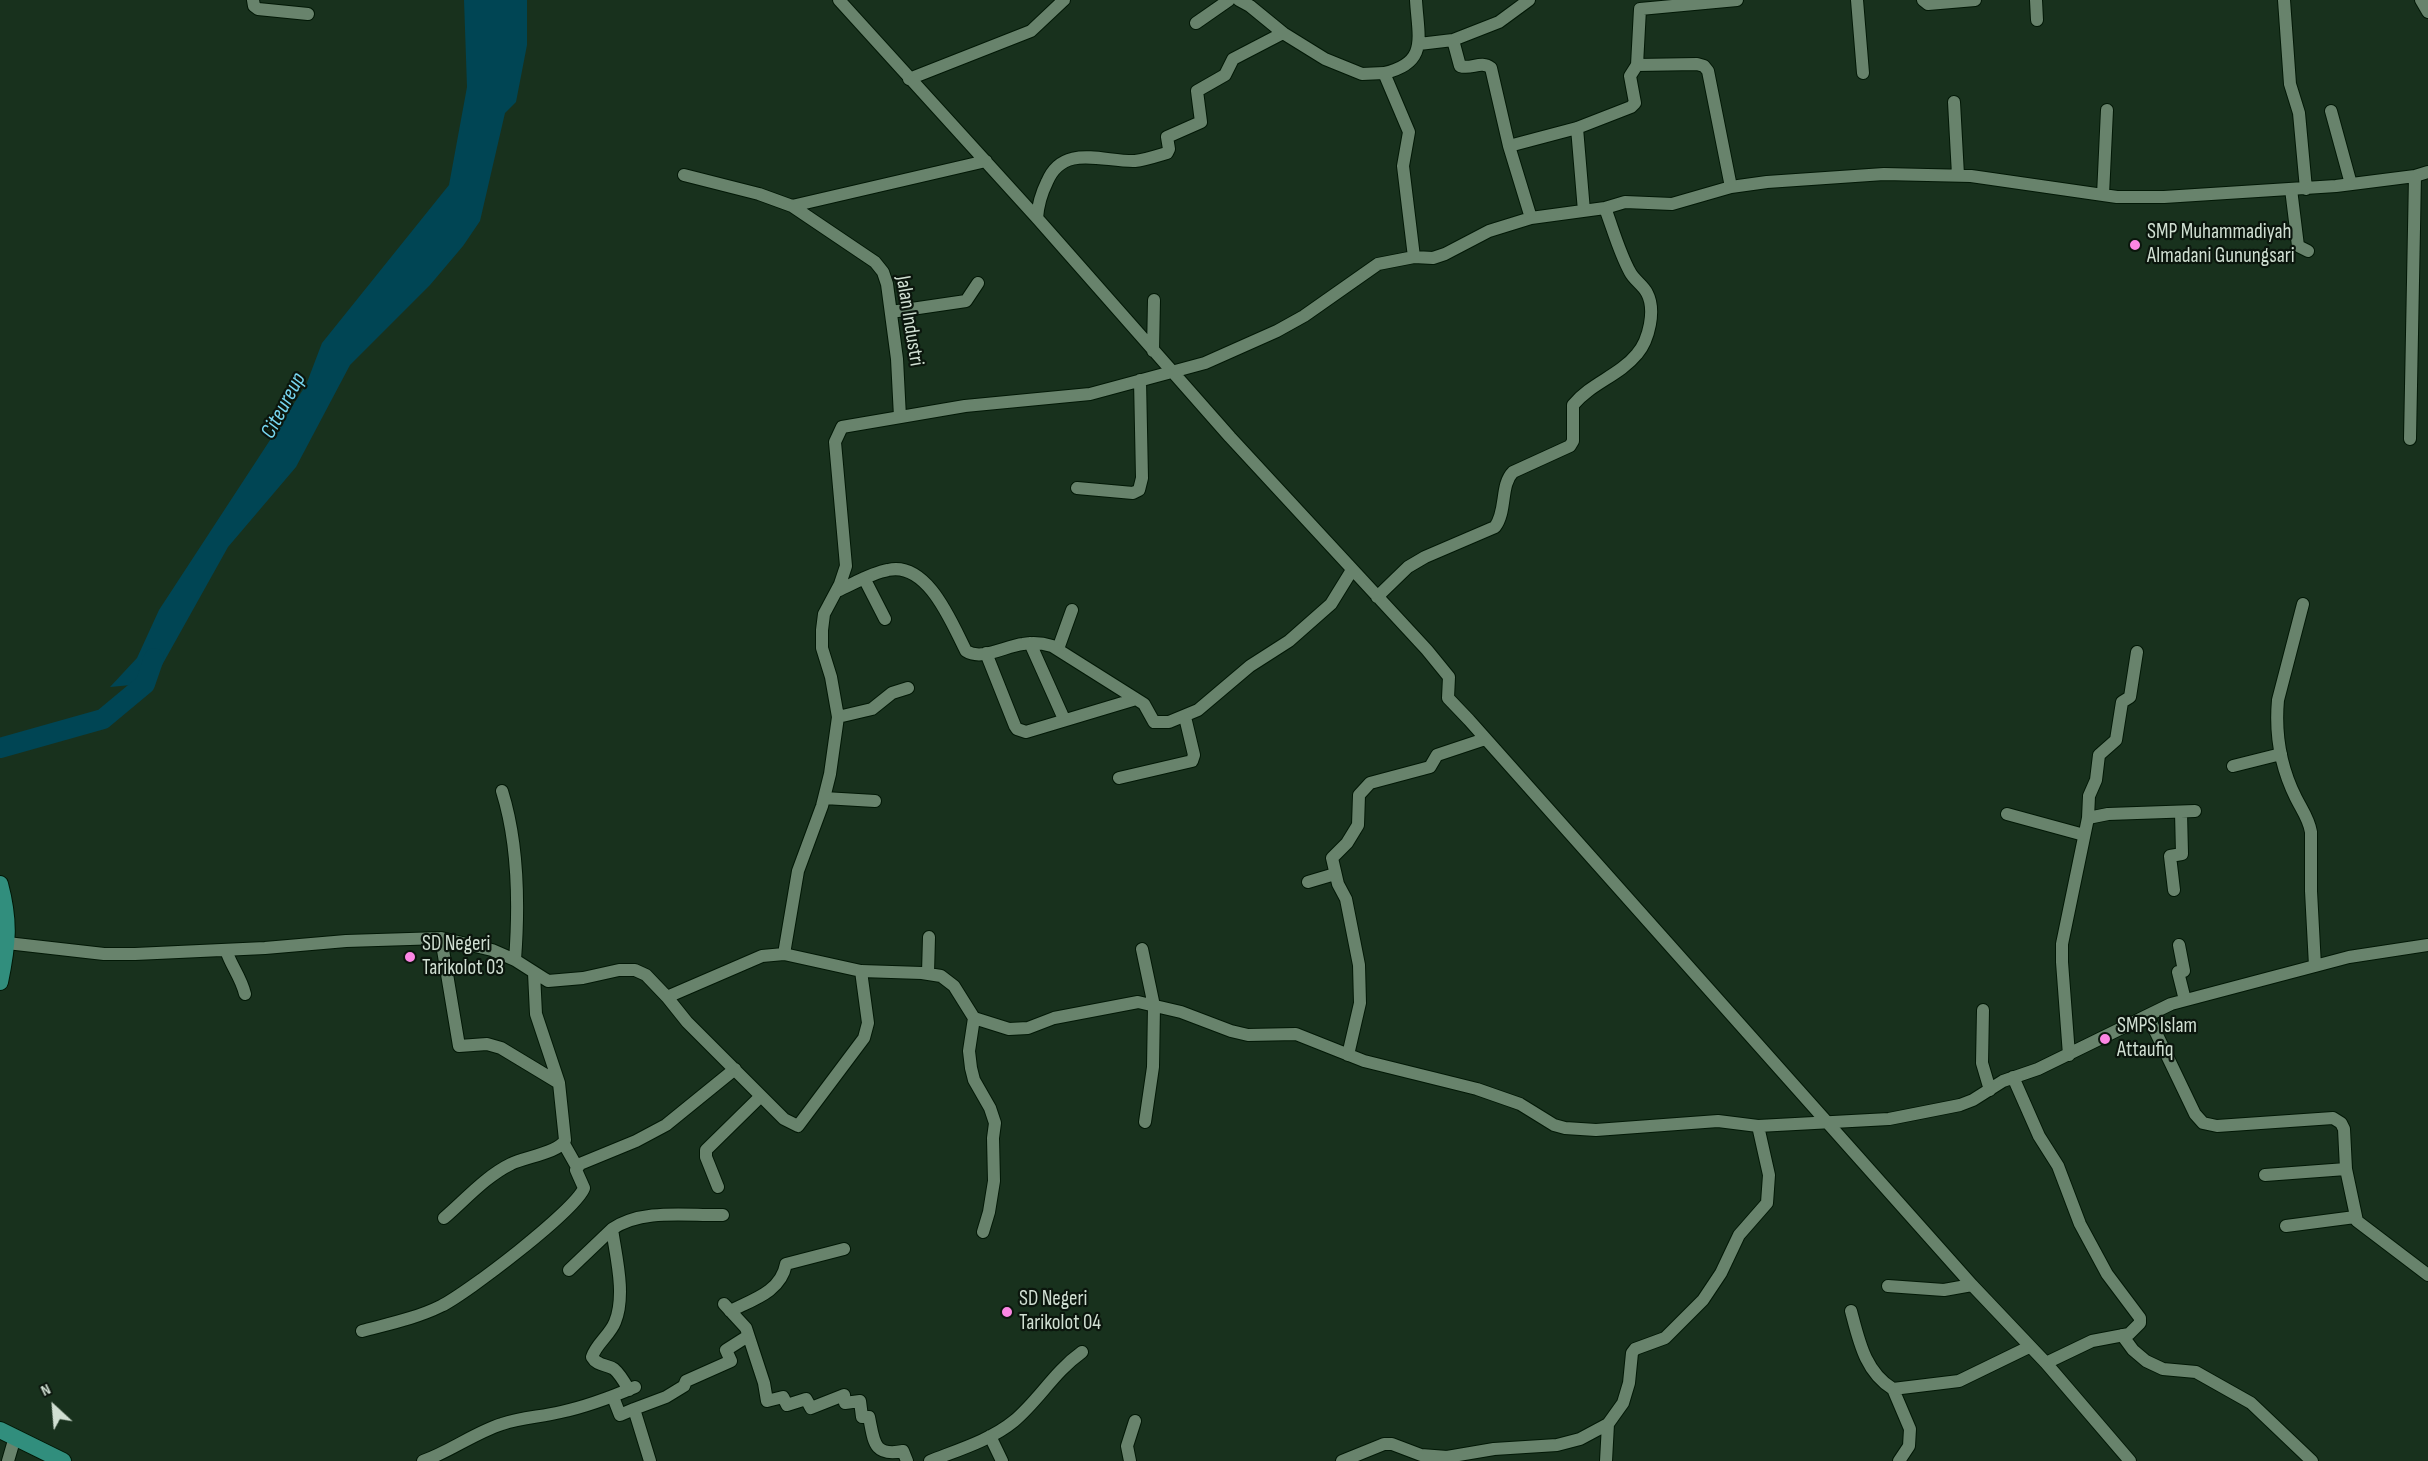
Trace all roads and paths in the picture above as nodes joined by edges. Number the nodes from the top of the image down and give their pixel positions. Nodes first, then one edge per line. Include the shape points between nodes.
1 (253, 0) edge
2 (839, 0) edge
3 (1064, 0) edge
4 (1229, 0) edge
5 (1416, 0) edge
6 (1529, 0) edge
7 (1737, 0) edge
8 (1857, 0) edge
9 (1923, 0) edge
10 (1975, 0) edge
11 (2036, 0) edge
12 (2284, 0) edge
13 (2421, 0) edge
14 (1246, 2) edge
15 (1689, 2) edge
16 (2428, 12) edge
17 (308, 14) dead end
18 (2037, 20) dead end
19 (1196, 22) dead end
20 (1283, 33) junction
21 (1453, 40) junction
22 (1419, 44) junction
23 (1637, 65) junction
24 (1384, 73) junction
25 (1863, 73) dead end
26 (909, 79) junction
27 (1954, 102) dead end
28 (2107, 110) dead end
29 (2331, 111) dead end
30 (1577, 128) junction
31 (1509, 146) junction
32 (986, 161) junction
33 (2428, 172) edge
34 (684, 175) dead end
35 (1958, 175) junction
36 (2415, 176) junction
37 (2351, 184) junction
38 (1731, 187) junction
39 (2291, 189) junction
40 (2306, 189) junction
41 (2103, 195) junction
42 (792, 206) junction
43 (1605, 208) junction
44 (1584, 211) junction
45 (1037, 218) junction
46 (1531, 218) junction
47 (2308, 251) dead end
48 (1414, 257) junction
49 (978, 283) dead end
50 (1154, 300) dead end
51 (891, 312) junction
52 (1154, 351) junction
53 (1172, 372) junction
54 (1140, 380) junction
55 (900, 417) junction
56 (2410, 439) dead end
57 (1077, 488) dead end
58 (1352, 570) junction
59 (864, 578) junction
60 (837, 591) junction
61 (1377, 597) junction
62 (2303, 604) dead end
63 (1072, 610) dead end
64 (885, 619) dead end
65 (1030, 643) junction
66 (1058, 649) junction
67 (2137, 652) dead end
68 (986, 653) junction
69 (908, 688) dead end
70 (1136, 699) junction
71 (838, 717) junction
72 (1185, 717) junction
73 (1064, 719) junction
74 (1485, 740) junction
75 (2281, 754) junction
76 (2233, 766) dead end
77 (1119, 778) dead end
78 (502, 791) dead end
79 (824, 798) junction
80 (875, 801) dead end
81 (2195, 811) dead end
82 (2181, 812) junction
83 (2007, 814) dead end
84 (2088, 818) junction
85 (2084, 835) junction
86 (1335, 874) junction
87 (1308, 882) dead end
88 (0, 884) edge
89 (2174, 890) dead end
90 (929, 937) dead end
91 (441, 938) junction
92 (7, 943) junction
93 (2179, 945) dead end
94 (2428, 945) edge
95 (1142, 949) dead end
96 (226, 950) junction
97 (784, 954) junction
98 (515, 960) junction
99 (2315, 966) junction
100 (861, 971) junction
101 (928, 973) junction
102 (534, 974) junction
103 (0, 982) edge
104 (245, 994) dead end
105 (667, 997) junction
106 (2186, 1000) junction
107 (1154, 1006) junction
108 (1983, 1010) dead end
109 (2148, 1016) junction
110 (974, 1018) junction
111 (2069, 1054) junction
112 (1348, 1055) junction
113 (735, 1069) junction
114 (2013, 1077) junction
115 (559, 1083) junction
116 (1990, 1090) junction
117 (761, 1096) junction
118 (1145, 1122) dead end
119 (1828, 1124) junction
120 (1758, 1126) junction
121 (564, 1144) junction
122 (577, 1167) junction
123 (2346, 1169) junction
124 (2265, 1175) dead end
125 (718, 1187) dead end
126 (723, 1215) dead end
127 (2355, 1217) junction
128 (444, 1218) dead end
129 (2286, 1226) dead end
130 (612, 1229) junction
131 (983, 1232) dead end
132 (844, 1249) dead end
133 (569, 1270) dead end
134 (2428, 1275) edge
135 (1972, 1285) junction
136 (1888, 1286) dead end
137 (1851, 1311) dead end
138 (362, 1332) dead end
139 (2122, 1335) junction
140 (748, 1336) junction
141 (2029, 1347) junction
142 (1082, 1352) dead end
143 (2046, 1363) junction
144 (1893, 1389) junction
145 (613, 1397) junction
146 (634, 1409) junction
147 (1135, 1421) dead end
148 (1608, 1424) junction
149 (8, 1434) edge
150 (990, 1436) junction
151 (8, 1461) edge
152 (63, 1461) edge
153 (423, 1461) edge
154 (650, 1461) edge
155 (907, 1461) edge
156 (930, 1461) edge
157 (1002, 1461) edge
158 (1130, 1461) edge
159 (1342, 1461) edge
160 (1606, 1461) edge
161 (1899, 1461) edge
162 (2130, 1461) edge
163 (2312, 1461) edge

1 - 17 street via 258,9
2 - 26 street
3 - 26 street via 1031,31
4 - 19 street
5 - 22 street
6 - 21 street via 1499,22
7 - 15 street
8 - 25 street
9 - 10 street via 1928,4
11 - 18 street
12 - 40 street via 2290,84 2301,122
13 - 16 street
14 - 20 street
15 - 23 street via 1640,9
20 - 24 street via 1347,69 1362,74
20 - 45 street via 1233,59 1225,75 1197,91 1201,122 1167,137 1167,153 1136,161 1072,158 1055,167 1038,203
21 - 22 street
21 - 31 street via 1460,66 1482,64 1491,68
22 - 24 street via 1411,62
23 - 30 street via 1630,76 1635,104
23 - 38 street via 1697,64 1708,71
24 - 48 street via 1409,132 1403,166
26 - 32 street
27 - 35 street
28 - 41 street
29 - 37 street
30 - 31 street
30 - 44 street
31 - 46 street
32 - 42 street
32 - 45 street
33 - 36 street
34 - 42 street, Jalan Industri
35 - 38 street via 1884,174
35 - 41 street
36 - 37 street
36 - 56 street
37 - 40 street
38 - 43 street via 1672,204 1638,201
39 - 40 street
39 - 41 street via 2164,197
39 - 47 street via 2298,246
42 - 51 street, Jalan Industri via 875,262 885,277
43 - 44 street
43 - 61 street via 1630,273 1650,303 1647,338 1638,354 1591,387 1573,405 1570,446 1508,477 1502,518 1495,527 1408,567
44 - 46 street
45 - 52 street
46 - 48 street via 1489,231 1433,258
48 - 53 street via 1378,264 1304,316 1250,345
49 - 51 street via 966,301
50 - 52 street
51 - 55 street, Jalan Industri
52 - 53 street
53 - 54 street
53 - 58 street
54 - 55 street via 1090,394 965,405
54 - 57 street via 1142,478 1138,490 1133,493
55 - 60 street via 846,426 836,436 846,566
58 - 61 street
58 - 72 street via 1336,598 1320,615
59 - 60 street
59 - 64 street
59 - 68 street via 900,569 921,579 953,622 966,651
60 - 71 street via 824,614 822,648
61 - 74 street via 1449,677 1448,698
62 - 75 street via 2278,700
63 - 66 street
65 - 66 street
65 - 68 street
65 - 73 street
66 - 70 street
67 - 84 street via 2130,697 2122,702 2116,740 2099,755
68 - 73 street via 1017,729 1026,732
69 - 71 street via 892,693 872,708
70 - 72 street via 1157,723
70 - 73 street
71 - 79 street
72 - 77 street via 1192,761
74 - 86 street via 1437,754 1427,768 1370,783 1359,795 1358,825 1332,858
74 - 119 street
75 - 76 street
75 - 99 street via 2312,832
78 - 98 street via 510,823 517,890
79 - 80 street
79 - 97 street via 798,871
81 - 82 street
82 - 84 street
82 - 89 street via 2182,854 2170,856
83 - 85 street
84 - 85 street
85 - 111 street via 2062,944
86 - 87 street
86 - 112 street via 1346,899 1359,966 1360,1003
88 - 92 main road via 8,913
90 - 101 street
91 - 96 street
91 - 98 street via 469,943
91 - 115 street via 459,1046 487,1044 501,1048
92 - 96 street via 104,954
92 - 103 main road
93 - 106 street via 2184,971 2178,972
94 - 99 street
95 - 107 street
96 - 104 street
97 - 100 street
97 - 105 street via 762,956
98 - 102 street
99 - 106 street
100 - 101 street
100 - 117 street via 868,1023 864,1038 805,1118 798,1126 789,1123
101 - 110 street via 941,976 954,986
102 - 105 street via 548,981 635,970 646,975
102 - 115 street via 536,1014
105 - 113 street
106 - 109 street
107 - 110 street via 1122,1004 1018,1029 998,1028
107 - 112 street via 1248,1035 1296,1034
107 - 118 street via 1153,1067
108 - 116 street via 1982,1062
109 - 111 street
109 - 123 street via 2203,1124 2333,1118 2344,1129
110 - 131 street via 969,1051 971,1068 995,1123 994,1181
111 - 114 street
112 - 120 street via 1477,1089 1520,1104 1565,1128 1596,1130 1718,1121
113 - 117 street
113 - 122 street via 666,1125
114 - 116 street
114 - 139 street via 2039,1136 2058,1166 2080,1224 2107,1274 2138,1313 2140,1323 2129,1334
115 - 121 street
116 - 119 street via 1960,1105 1935,1111
117 - 125 street via 706,1150
119 - 120 street
119 - 135 street
120 - 148 street via 1769,1175 1767,1203 1739,1235 1703,1300 1665,1338 1632,1353 1623,1403
121 - 122 street
121 - 128 street via 511,1164
122 - 138 street via 584,1188 580,1195 565,1212 475,1286 442,1306
123 - 124 street
123 - 127 street
126 - 130 street via 647,1216
127 - 129 street
127 - 134 street
130 - 133 street
130 - 145 street via 619,1309 612,1329 592,1357 617,1371 632,1388
132 - 140 street via 786,1264 781,1281 775,1286 727,1307 746,1328
135 - 136 street via 1944,1290
135 - 141 street
137 - 144 street via 1863,1357 1884,1384
139 - 143 street via 2092,1341
139 - 163 street via 2133,1350 2163,1369 2196,1372 2251,1402
140 - 146 street via 726,1350 732,1362 686,1381 666,1397
140 - 155 street via 766,1401 783,1397 787,1405 806,1399 811,1408 844,1395 845,1403 860,1401 862,1417 869,1417 878,1448 888,1453 903,1451
141 - 143 street
141 - 144 street via 1953,1383
142 - 150 street via 1059,1370 1022,1414
143 - 162 street
144 - 161 street via 1910,1429 1909,1446
145 - 146 street via 620,1415
145 - 153 street via 505,1423
146 - 154 street
147 - 158 street via 1127,1446
148 - 159 street via 1580,1439 1557,1445 1447,1457 1421,1455 1384,1444
148 - 160 street
149 - 151 street
149 - 152 main road
150 - 156 street
150 - 157 street

